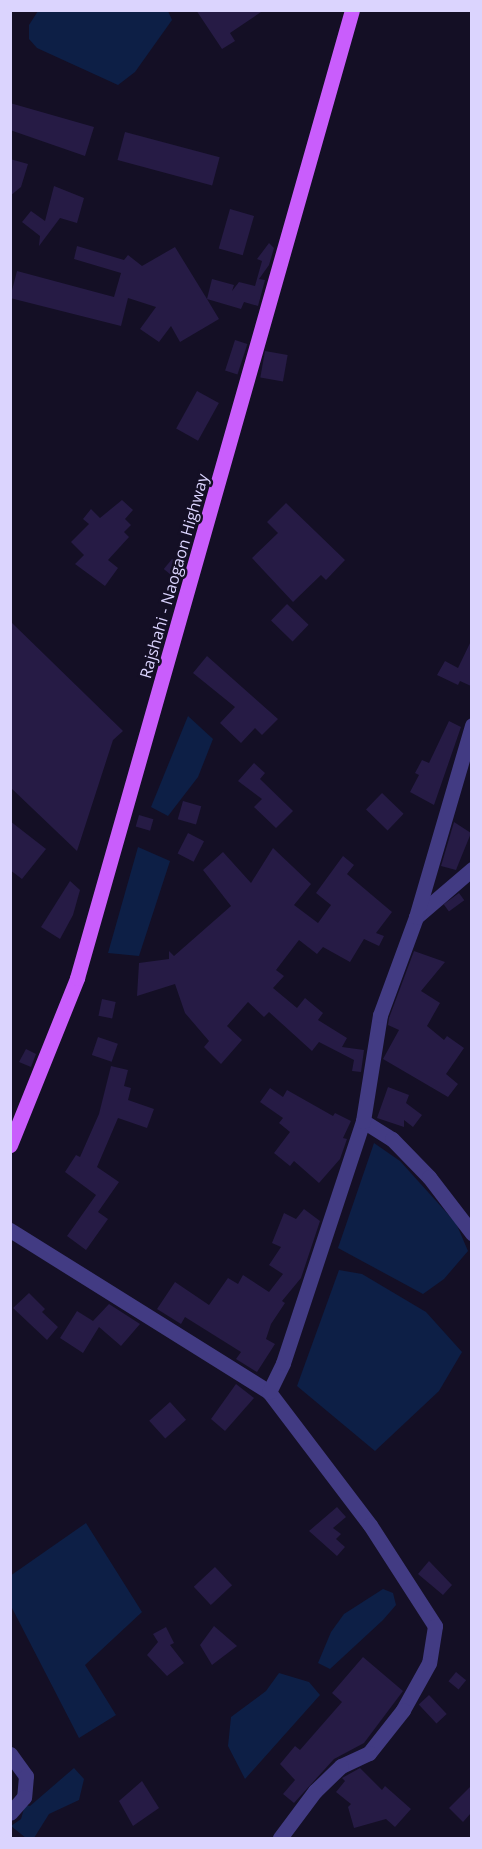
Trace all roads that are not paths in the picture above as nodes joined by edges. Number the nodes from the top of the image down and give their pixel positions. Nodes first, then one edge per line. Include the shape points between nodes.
1 (352, 10) edge
2 (471, 725) edge
3 (471, 869) edge
4 (416, 916) junction
5 (363, 1122) junction
6 (10, 1145) edge
7 (10, 1230) edge
8 (471, 1233) edge
9 (269, 1392) junction
10 (10, 1754) edge
11 (10, 1813) edge
12 (280, 1839) edge

1 - 6 main road, Rajshahi - Naogaon Highway via 77,978
2 - 4 street
3 - 4 street
4 - 5 street via 380,1015
5 - 8 street via 392,1139 429,1177
5 - 9 street via 283,1363
7 - 9 street
9 - 12 street via 370,1525 435,1626 429,1663 403,1710 369,1753 341,1766 315,1791
10 - 11 street via 26,1776 24,1797

